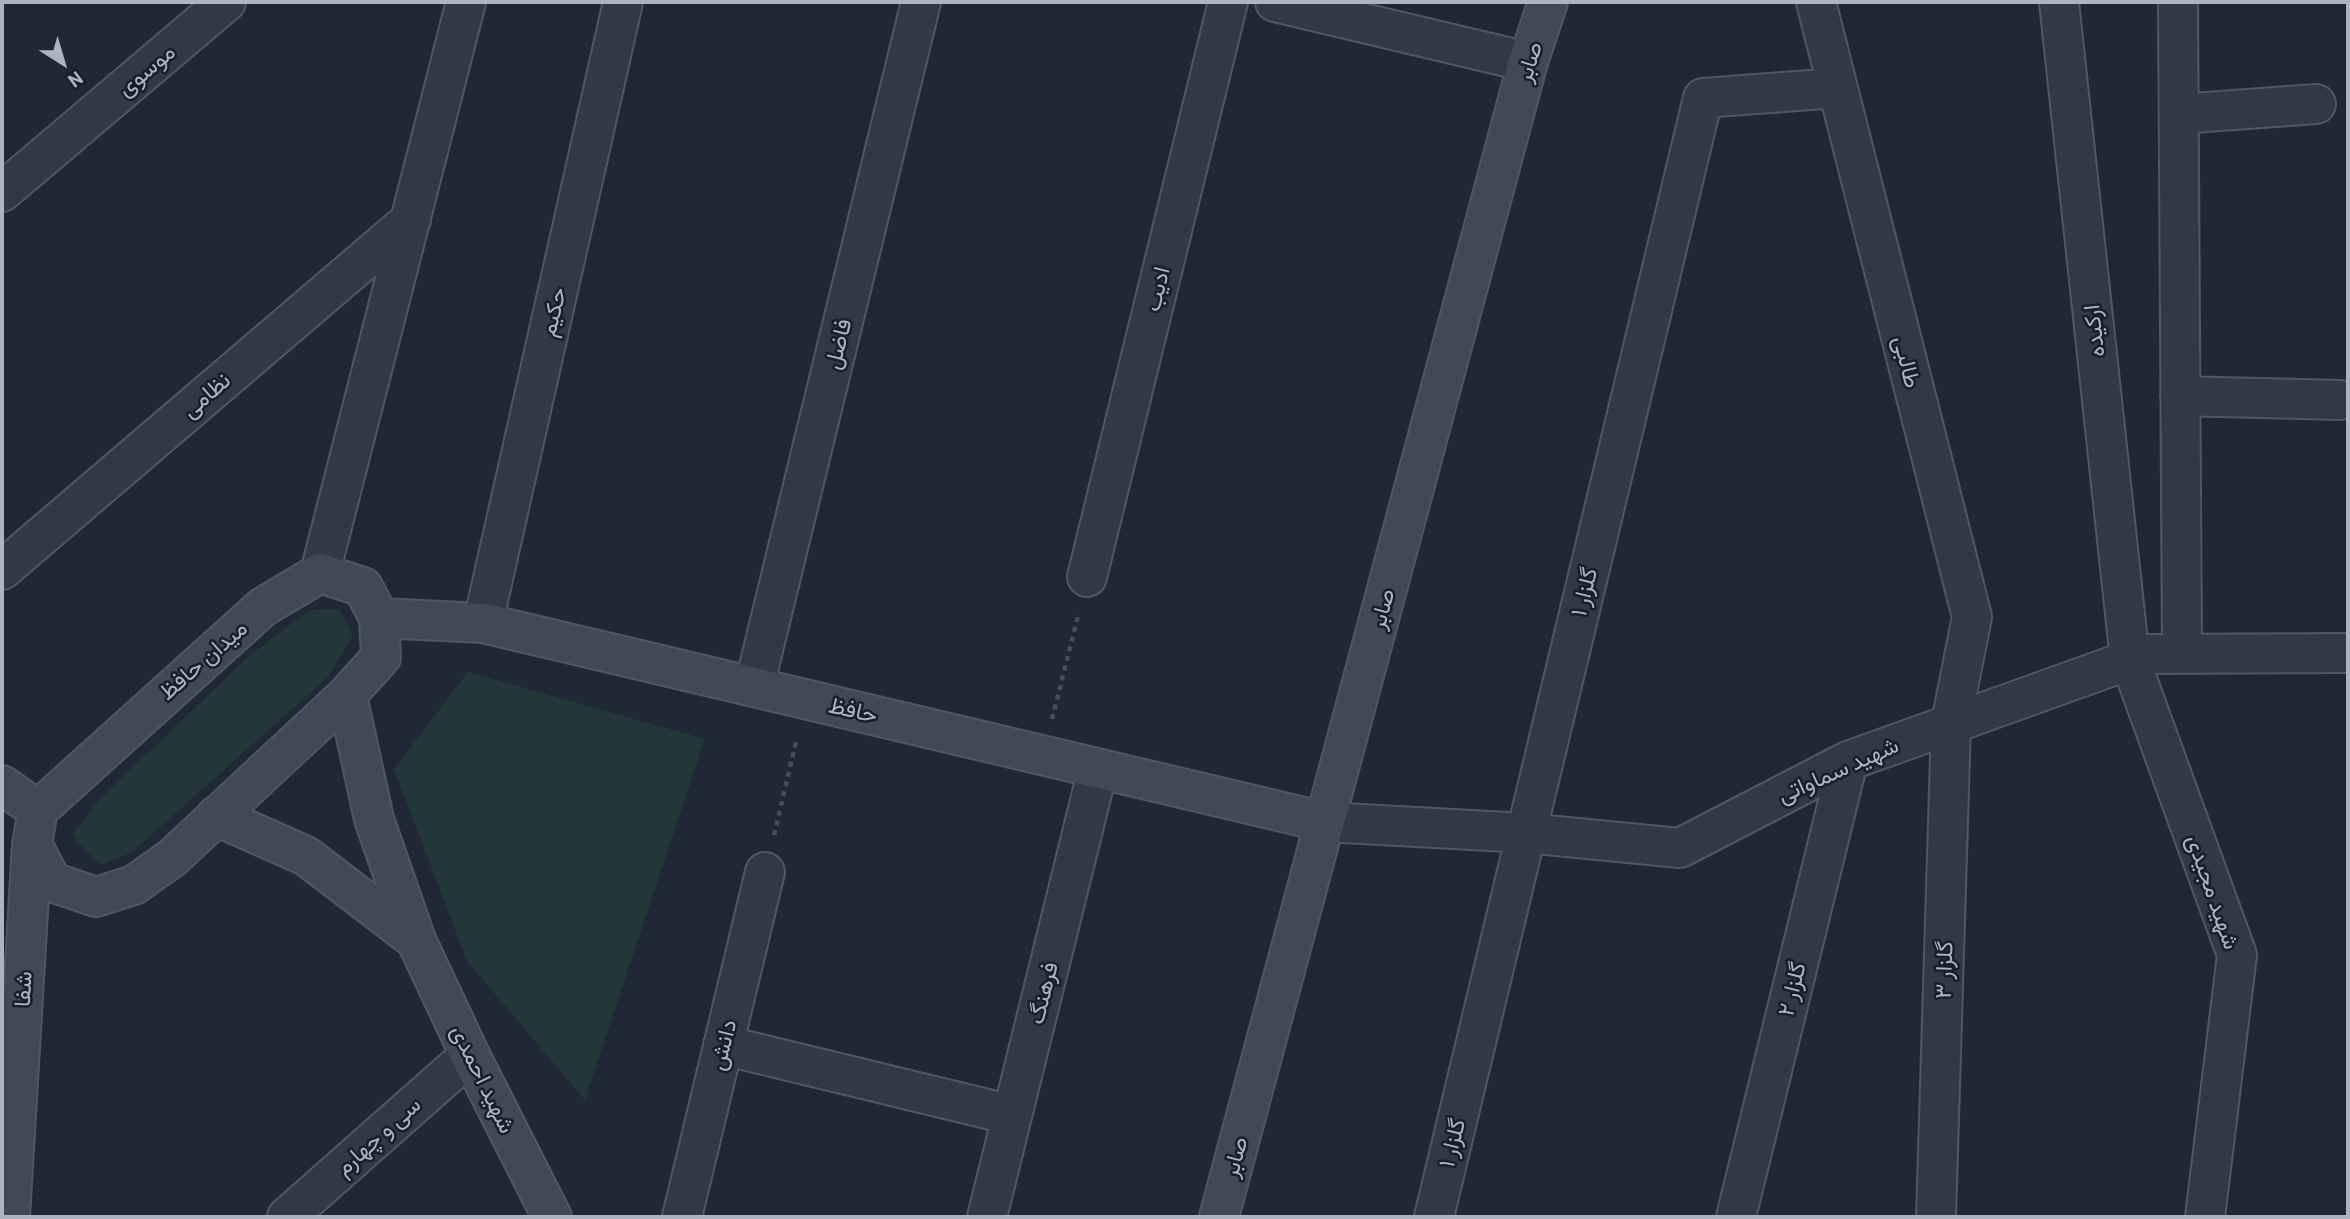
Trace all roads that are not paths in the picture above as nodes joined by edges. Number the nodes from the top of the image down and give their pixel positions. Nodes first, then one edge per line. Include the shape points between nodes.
1 (226, 2) edge
2 (466, 2) edge
3 (623, 2) edge
4 (921, 2) edge
5 (1227, 2) edge
6 (1275, 2) edge
7 (1548, 2) edge
8 (1816, 2) edge
9 (2059, 2) edge
10 (2178, 2) edge
11 (1528, 62) junction
12 (1838, 88) junction
13 (2316, 104) dead end
14 (2179, 114) junction
15 (2, 192) edge
16 (411, 220) junction
17 (2180, 396) junction
18 (2340, 400) dead end
19 (2, 570) edge
20 (320, 573) junction
21 (1087, 577) road end
22 (379, 618) junction
23 (483, 622) junction
24 (2348, 653) edge
25 (2182, 654) junction
26 (2130, 660) junction
27 (754, 687) junction
28 (346, 695) junction
29 (1951, 723) junction
30 (1848, 761) junction
31 (1098, 769) junction
32 (2, 785) edge
33 (216, 816) junction
34 (1325, 822) junction
35 (26, 831) edge
36 (1526, 834) junction
37 (765, 872) road end
38 (415, 940) junction
39 (723, 1045) junction
40 (470, 1055) junction
41 (1012, 1115) junction
42 (10, 1217) edge
43 (287, 1217) edge
44 (552, 1217) edge
45 (682, 1217) edge
46 (987, 1217) edge
47 (1219, 1217) edge
48 (1434, 1217) edge
49 (1736, 1217) edge
50 (1936, 1217) edge
51 (2205, 1217) edge

1 - 15 street, موسوی
2 - 16 street
3 - 23 street, حکیم
4 - 27 street, فاضل
5 - 21 street, ادیب
6 - 11 street
7 - 11 street, صابر
8 - 12 street, طالبی
9 - 26 street, ارکیده
10 - 14 street
11 - 34 street, صابر
12 - 29 street, طالبی via 1972,617
12 - 36 street, گلزار ۱ via 1703,98
13 - 14 street
14 - 17 street
16 - 19 street, نظامی
16 - 20 street
17 - 18 street
17 - 25 street
20 - 22 street via 363,587
20 - 35 street, میدان حافظ via 263,607 176,683
22 - 23 street, حافظ
22 - 28 street via 381,657
23 - 27 street, حافظ
24 - 25 street, شهید سماواتی
25 - 26 street, شهید سماواتی via 2146,654
26 - 29 street, شهید سماواتی
26 - 51 street, شهید مجیدی via 2237,954
27 - 31 street, حافظ
28 - 33 street
28 - 38 street, شهید احمدی via 374,819
29 - 30 street, شهید سماواتی
29 - 50 street, گلزار ۳
30 - 36 street, شهید سماواتی via 1679,848
30 - 49 street, گلزار ۲
31 - 34 street, حافظ
31 - 41 street, فرهنگ
32 - 35 street
33 - 35 street via 172,859 134,885 96,897 52,882
33 - 38 street via 306,856
34 - 36 street, شهید سماواتی
34 - 47 street, صابر
35 - 42 street, شفا
36 - 48 street, گلزار ۱
37 - 39 street, دانش
38 - 40 street, شهید احمدی
39 - 41 street
39 - 45 street, دانش
40 - 43 street, سی و چهارم
40 - 44 street, شهید احمدی
41 - 46 street, فرهنگ

